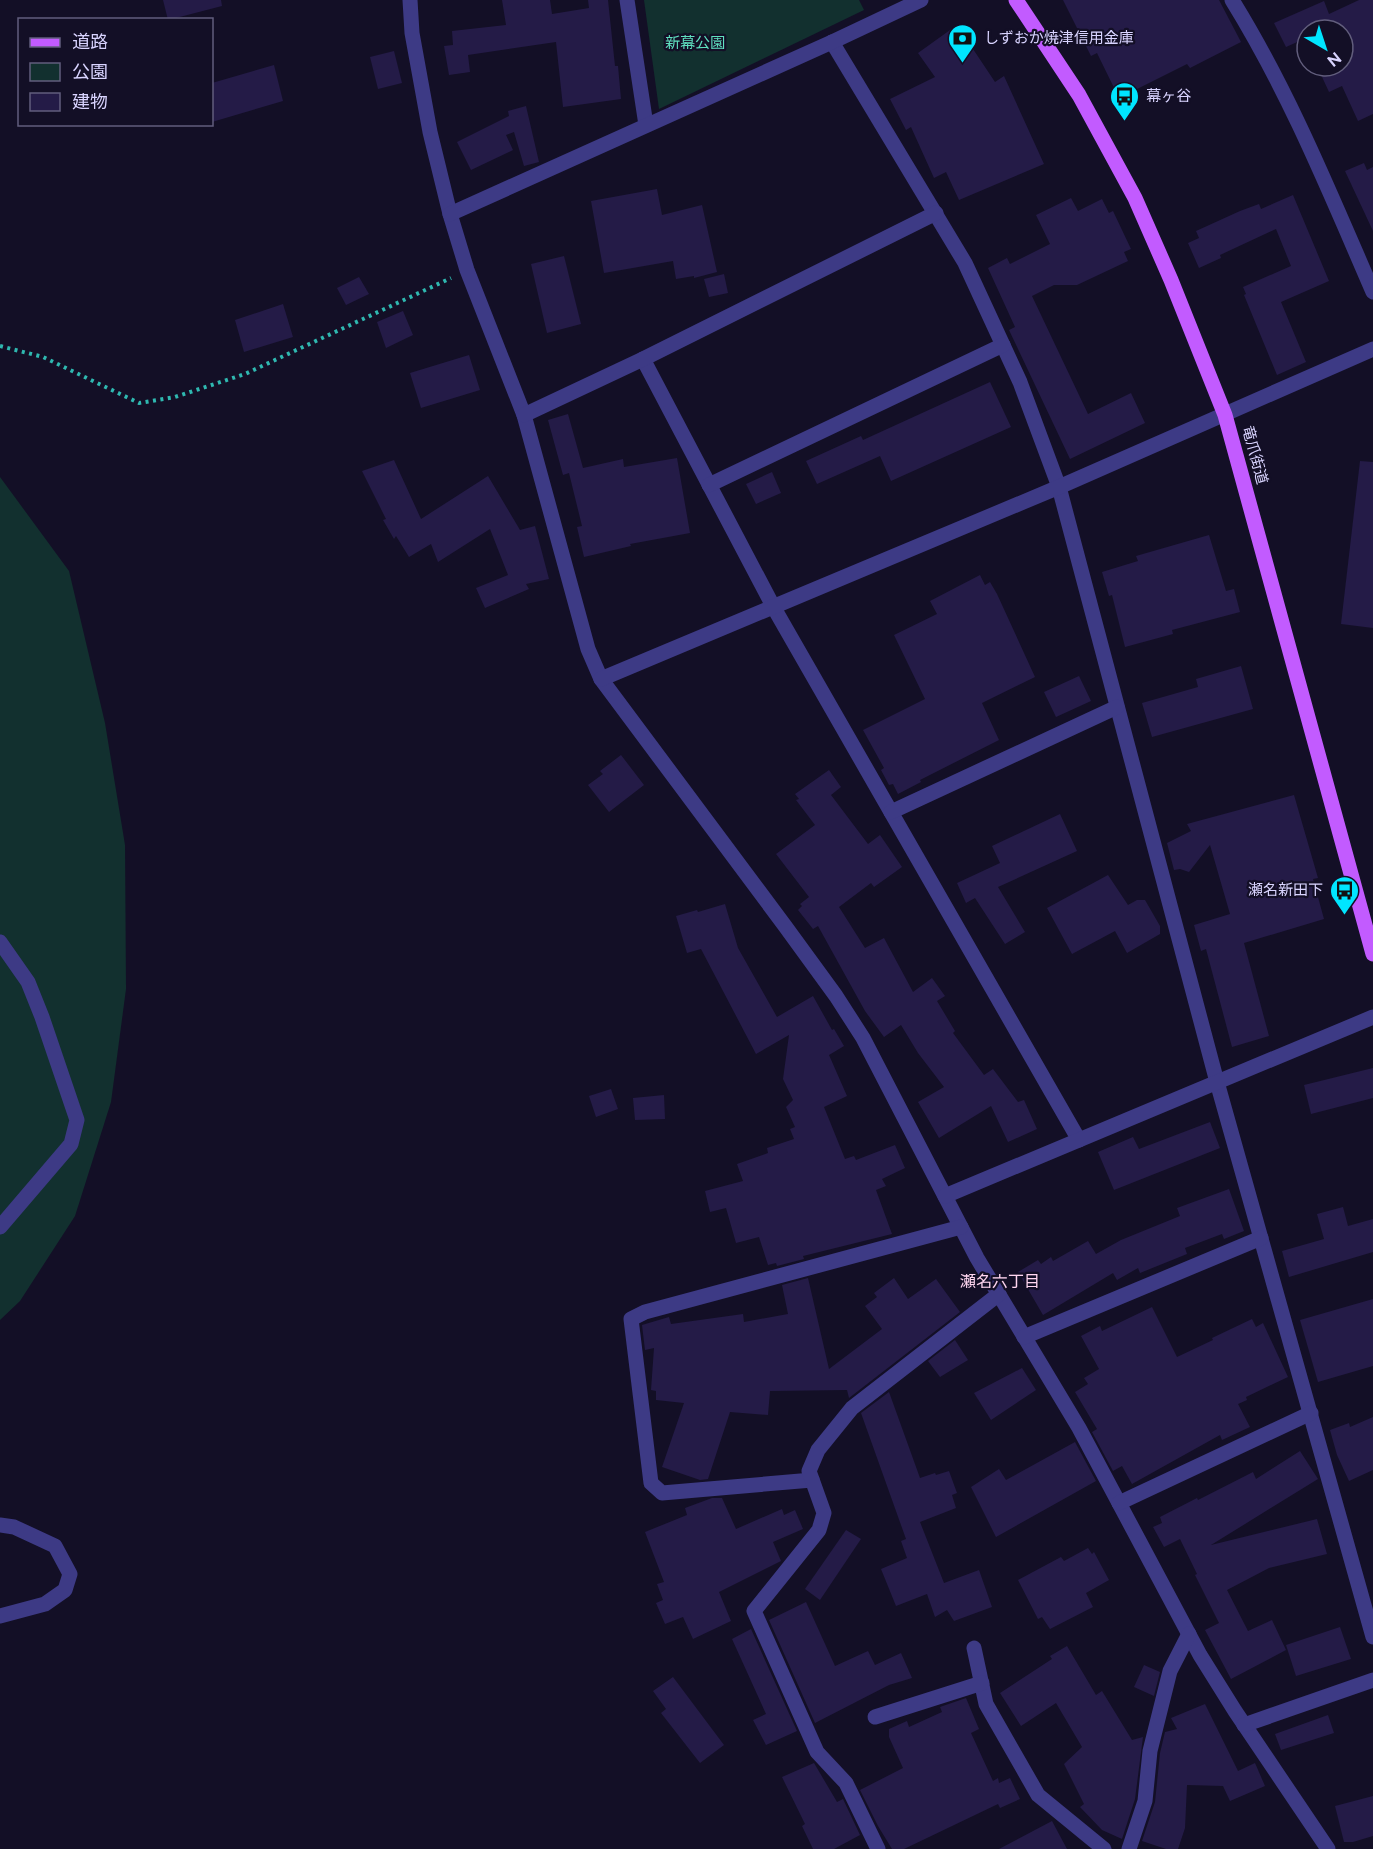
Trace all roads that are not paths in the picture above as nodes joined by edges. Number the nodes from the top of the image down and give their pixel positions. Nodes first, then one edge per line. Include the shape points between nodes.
1 (410, 0) edge
2 (627, 0) edge
3 (921, 0) edge
4 (1016, 0) edge
5 (1232, 0) edge
6 (832, 42) junction
7 (646, 124) junction
8 (936, 213) junction
9 (450, 214) junction
10 (1373, 292) edge
11 (1003, 345) junction
12 (1373, 349) edge
13 (643, 359) junction
14 (524, 415) junction
15 (1225, 415) junction
16 (709, 484) junction
17 (1059, 486) junction
18 (774, 608) junction
19 (601, 679) junction
20 (1117, 707) junction
21 (891, 812) junction
22 (0, 942) edge
23 (1373, 954) edge
24 (1373, 1017) edge
25 (1217, 1082) junction
26 (1079, 1140) junction
27 (945, 1196) junction
28 (0, 1227) edge
29 (961, 1227) junction
30 (1260, 1238) junction
31 (999, 1294) junction
32 (1024, 1337) junction
33 (1311, 1413) junction
34 (812, 1480) junction
35 (1119, 1503) junction
36 (0, 1525) edge
37 (0, 1616) edge
38 (1189, 1634) junction
39 (1373, 1637) edge
40 (974, 1648) dead end
41 (1373, 1680) edge
42 (982, 1683) junction
43 (875, 1717) dead end
44 (1245, 1725) junction
45 (878, 1849) edge
46 (1104, 1849) edge
47 (1130, 1849) edge
48 (1328, 1849) edge

1 - 9 street via 430,132
2 - 7 street
3 - 6 street
4 - 15 main road, 竜爪街道 via 1079,95 1135,198
5 - 10 street via 1309,144
6 - 7 street
6 - 8 street
7 - 9 street
8 - 11 street via 965,263
8 - 13 street
9 - 14 street
11 - 16 street
11 - 17 street
12 - 15 street
13 - 14 street
13 - 16 street
14 - 19 street via 588,650
15 - 17 street
15 - 23 main road, 竜爪街道
16 - 18 street
17 - 18 street
17 - 20 street
18 - 19 street
18 - 21 street
19 - 27 street via 842,1005
20 - 21 street
20 - 25 street
21 - 26 street
22 - 28 street via 28,982 77,1120 71,1144
24 - 25 street
25 - 26 street
25 - 30 street
26 - 27 street
27 - 29 street
29 - 31 street
29 - 34 street via 631,1319 651,1483 662,1493
30 - 32 street
30 - 33 street
31 - 32 street
31 - 34 street via 852,1408 818,1450 809,1472
32 - 35 street
33 - 35 street
33 - 39 street
34 - 45 street via 824,1513 819,1530 754,1611 817,1752 846,1783
35 - 38 street
36 - 37 street via 14,1527 55,1546 70,1574 65,1590 45,1604
38 - 44 street
38 - 47 street via 1170,1671 1150,1750 1145,1801
40 - 42 street
41 - 44 street
42 - 43 street
42 - 46 street via 986,1704 1038,1795
44 - 48 street

